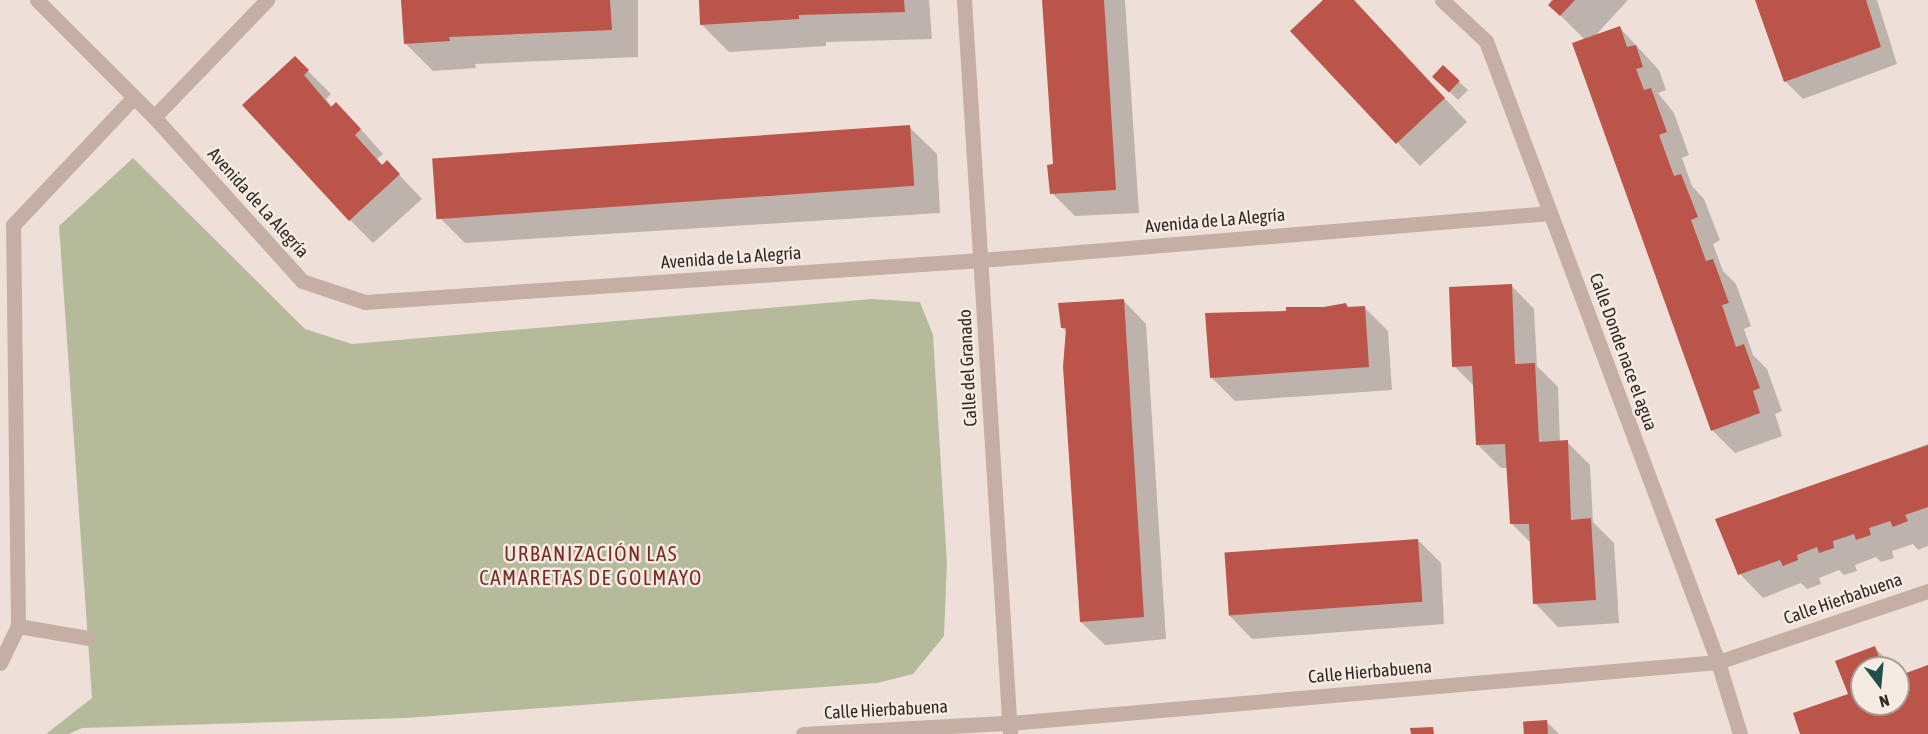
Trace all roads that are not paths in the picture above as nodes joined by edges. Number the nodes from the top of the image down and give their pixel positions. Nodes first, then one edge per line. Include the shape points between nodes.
1 (37, 0) edge
2 (267, 0) edge
3 (964, 0) edge
4 (1442, 0) edge
5 (134, 97) junction
6 (154, 117) junction
7 (1550, 213) junction
8 (981, 260) junction
9 (0, 421) edge
10 (15, 424) junction
11 (1928, 591) edge
12 (18, 626) junction
13 (88, 638) dead end
14 (1718, 662) junction
15 (0, 663) edge
16 (1010, 728) edge
17 (803, 734) edge
18 (1740, 734) edge

1 - 5 street, Avenida de La Alegría
2 - 6 street
3 - 8 street, Calle del Granado
4 - 7 street, Calle Donde nace el agua via 1486,41
5 - 6 street, Avenida de La Alegría
5 - 10 street via 13,225
6 - 8 street, Avenida de La Alegría via 302,281 365,302
7 - 8 street, Avenida de La Alegría
7 - 14 street, Calle Donde nace el agua
8 - 16 street, Calle del Granado
9 - 10 street
10 - 12 street
11 - 14 street, Calle Hierbabuena
12 - 13 street
12 - 15 street
14 - 16 street, Calle Hierbabuena
14 - 18 street, Calle Donde nace el agua
16 - 17 street, Calle Hierbabuena

